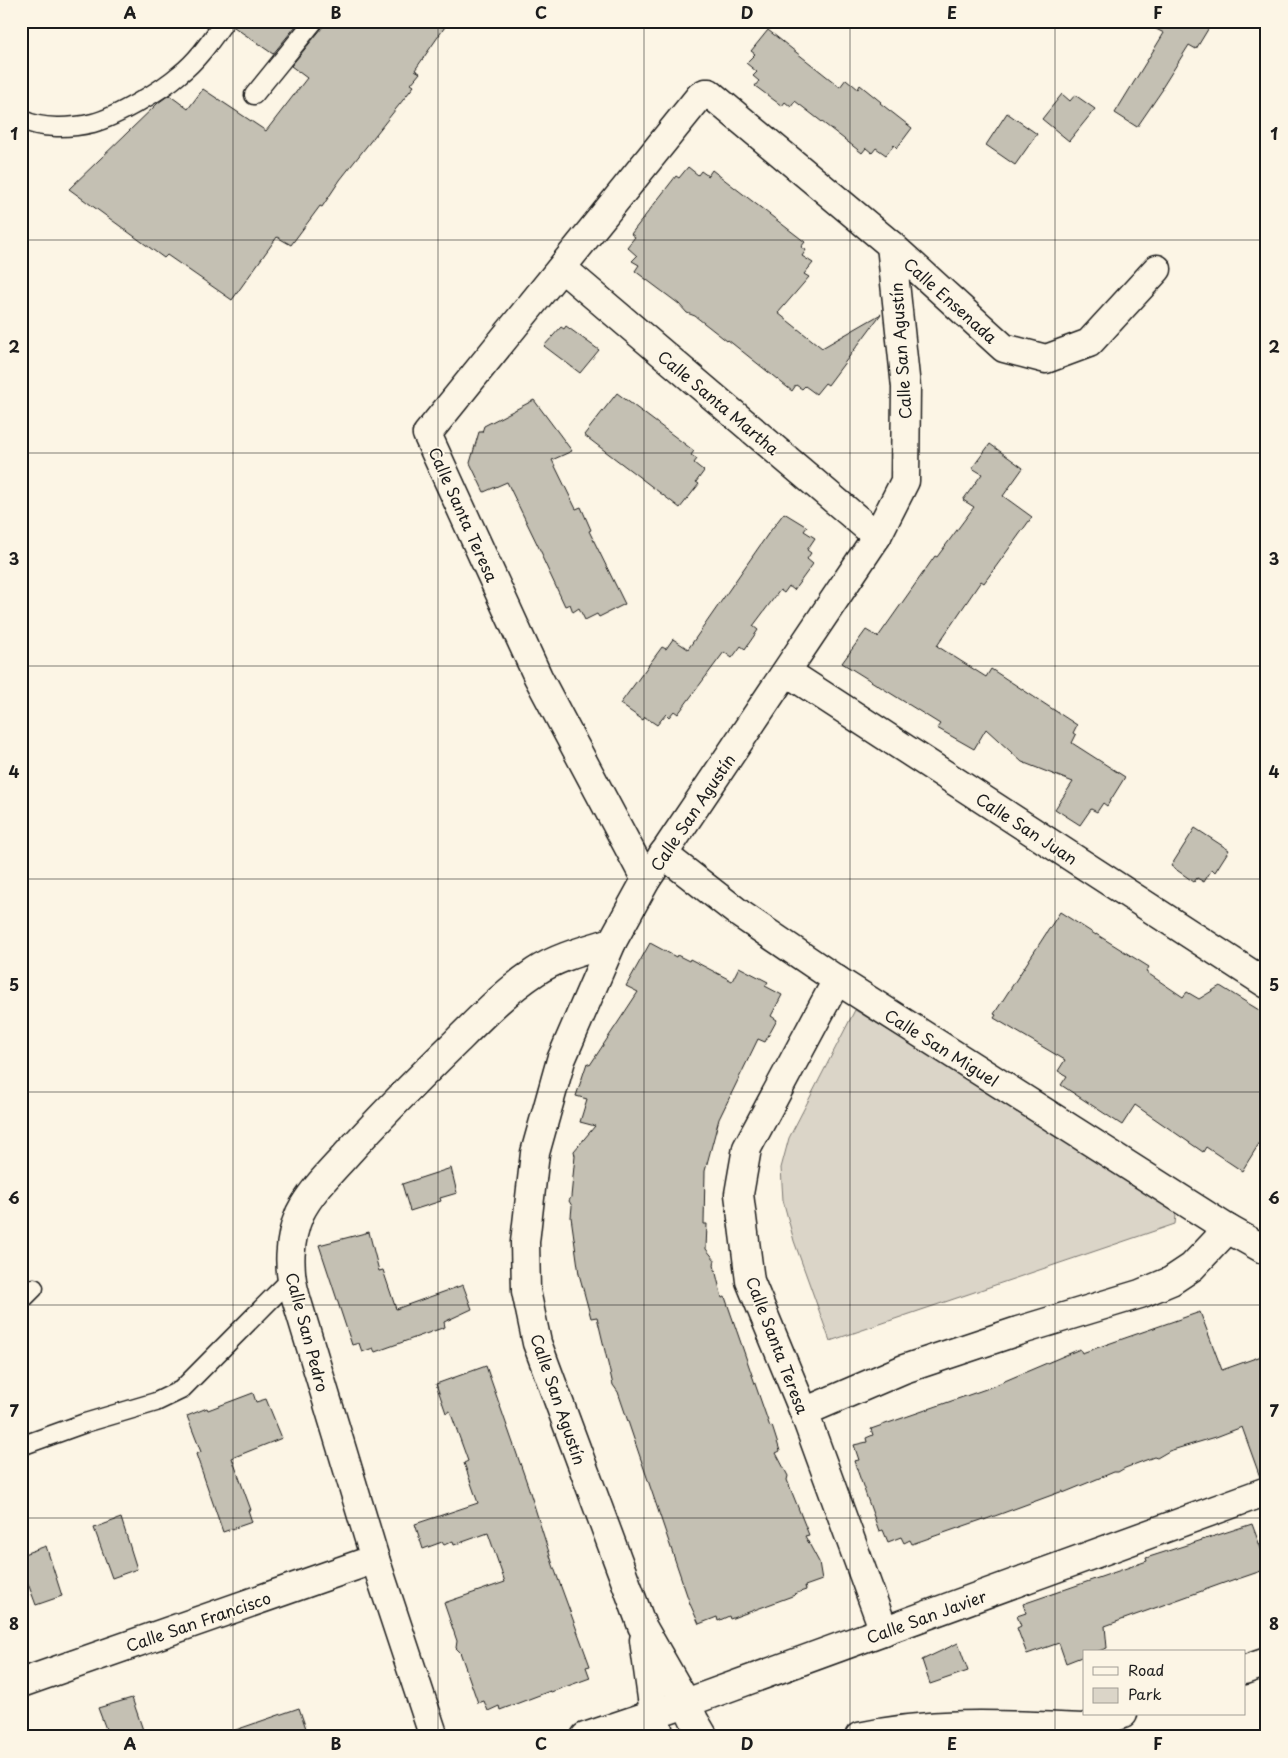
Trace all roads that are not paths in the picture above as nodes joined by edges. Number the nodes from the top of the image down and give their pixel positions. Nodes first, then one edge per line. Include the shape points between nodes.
1 (225, 21) edge
2 (314, 21) edge
3 (254, 95) dead end
4 (21, 120) edge
5 (891, 245) junction
6 (562, 268) junction
7 (1157, 269) dead end
8 (877, 536) junction
9 (787, 672) junction
10 (663, 854) junction
11 (646, 880) junction
12 (612, 942) junction
13 (837, 980) junction
14 (1267, 984) edge
15 (1228, 1229) junction
16 (1267, 1251) edge
17 (291, 1279) junction
18 (34, 1288) dead end
19 (21, 1301) edge
20 (804, 1412) junction
21 (21, 1446) edge
22 (1267, 1491) edge
23 (375, 1559) junction
24 (642, 1626) junction
25 (884, 1631) junction
26 (1267, 1662) edge
27 (1246, 1669) edge
28 (21, 1684) edge
29 (686, 1703) junction
30 (1117, 1716) edge
31 (657, 1725) edge
32 (1086, 1728) junction
33 (434, 1737) edge
34 (585, 1737) edge
35 (704, 1737) edge
36 (859, 1737) edge
37 (1060, 1737) edge

1 - 4 lane via 181,74 122,111 94,123 71,126 46,126
2 - 3 lane
5 - 6 main road, Calle Santa Teresa via 709,93 705,93
5 - 7 main road, Calle Ensenada via 1004,348 1046,359 1089,343
5 - 8 main road, Calle San Agustín via 906,387 906,481
6 - 8 main road, Calle Santa Martha
6 - 11 main road, Calle Santa Teresa via 427,434 538,677
8 - 9 main road, Calle San Agustín
9 - 10 main road, Calle San Agustín
9 - 14 main road, Calle San Juan
10 - 11 main road, Calle San Agustín
10 - 13 main road, Calle San Miguel via 740,914
11 - 12 main road, Calle San Agustín
12 - 17 main road, Calle San Pedro via 574,953 536,970 513,988 384,1112 320,1185 300,1214 290,1255
12 - 24 main road, Calle San Agustín via 561,1060 535,1153 525,1242 526,1291 537,1343
13 - 15 main road, Calle San Miguel
13 - 20 main road, Calle Santa Teresa via 747,1148 739,1194 750,1280
15 - 16 main road, Calle San Miguel
15 - 20 main road via 1192,1267 1172,1281 904,1369
17 - 21 lane via 181,1390 156,1402
17 - 23 main road, Calle San Pedro
18 - 19 lane
20 - 25 main road, Calle Santa Teresa
22 - 25 main road, Calle San Javier
23 - 28 main road, Calle San Francisco
23 - 33 main road, Calle San Pedro
24 - 29 main road, Calle San Agustín
24 - 31 main road, Calle San Agustín
25 - 29 main road, Calle San Javier
26 - 27 main road
29 - 31 main road, Calle San Javier
29 - 35 main road, Calle San Agustín
30 - 32 main road
31 - 34 main road, Calle San Javier
32 - 36 main road via 947,1724
32 - 37 main road

